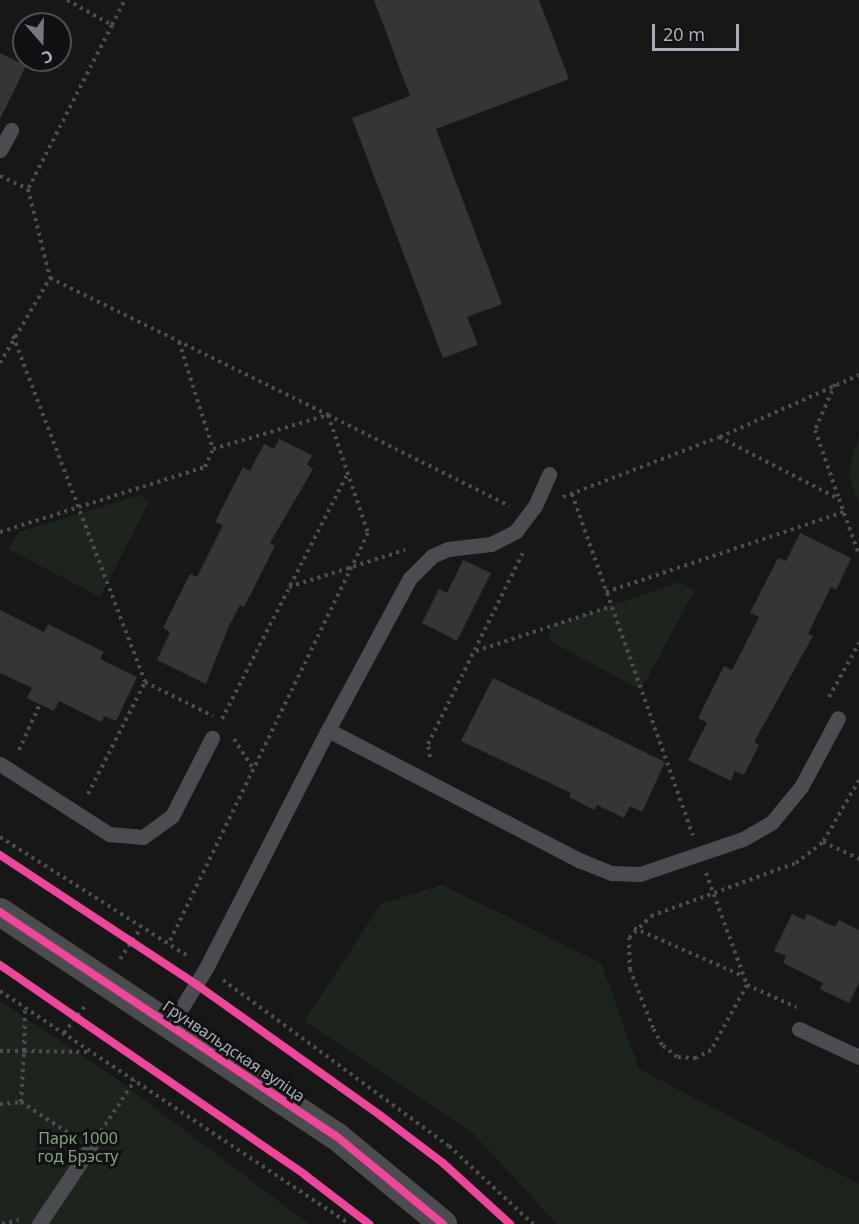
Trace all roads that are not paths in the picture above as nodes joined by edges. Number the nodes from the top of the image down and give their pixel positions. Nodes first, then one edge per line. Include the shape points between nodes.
1 (11, 130) dead end
2 (0, 150) edge
3 (549, 474) dead end
4 (838, 718) dead end
5 (328, 730) junction
6 (212, 738) road end
7 (0, 764) edge
8 (0, 912) edge
9 (171, 1025) junction
10 (799, 1029) dead end
11 (859, 1057) edge
12 (90, 1148) road end
13 (39, 1224) edge
14 (443, 1224) edge

1 - 2 lane
3 - 5 lane via 535,506 505,539 448,549 432,556 410,578
4 - 5 lane via 783,812 743,839 640,874 596,868
5 - 9 lane via 206,968
6 - 7 lane via 172,816 143,837 109,834
8 - 9 street, Грунвальдская вуліца
9 - 14 street, Грунвальдская вуліца via 345,1142
10 - 11 lane
12 - 13 lane

